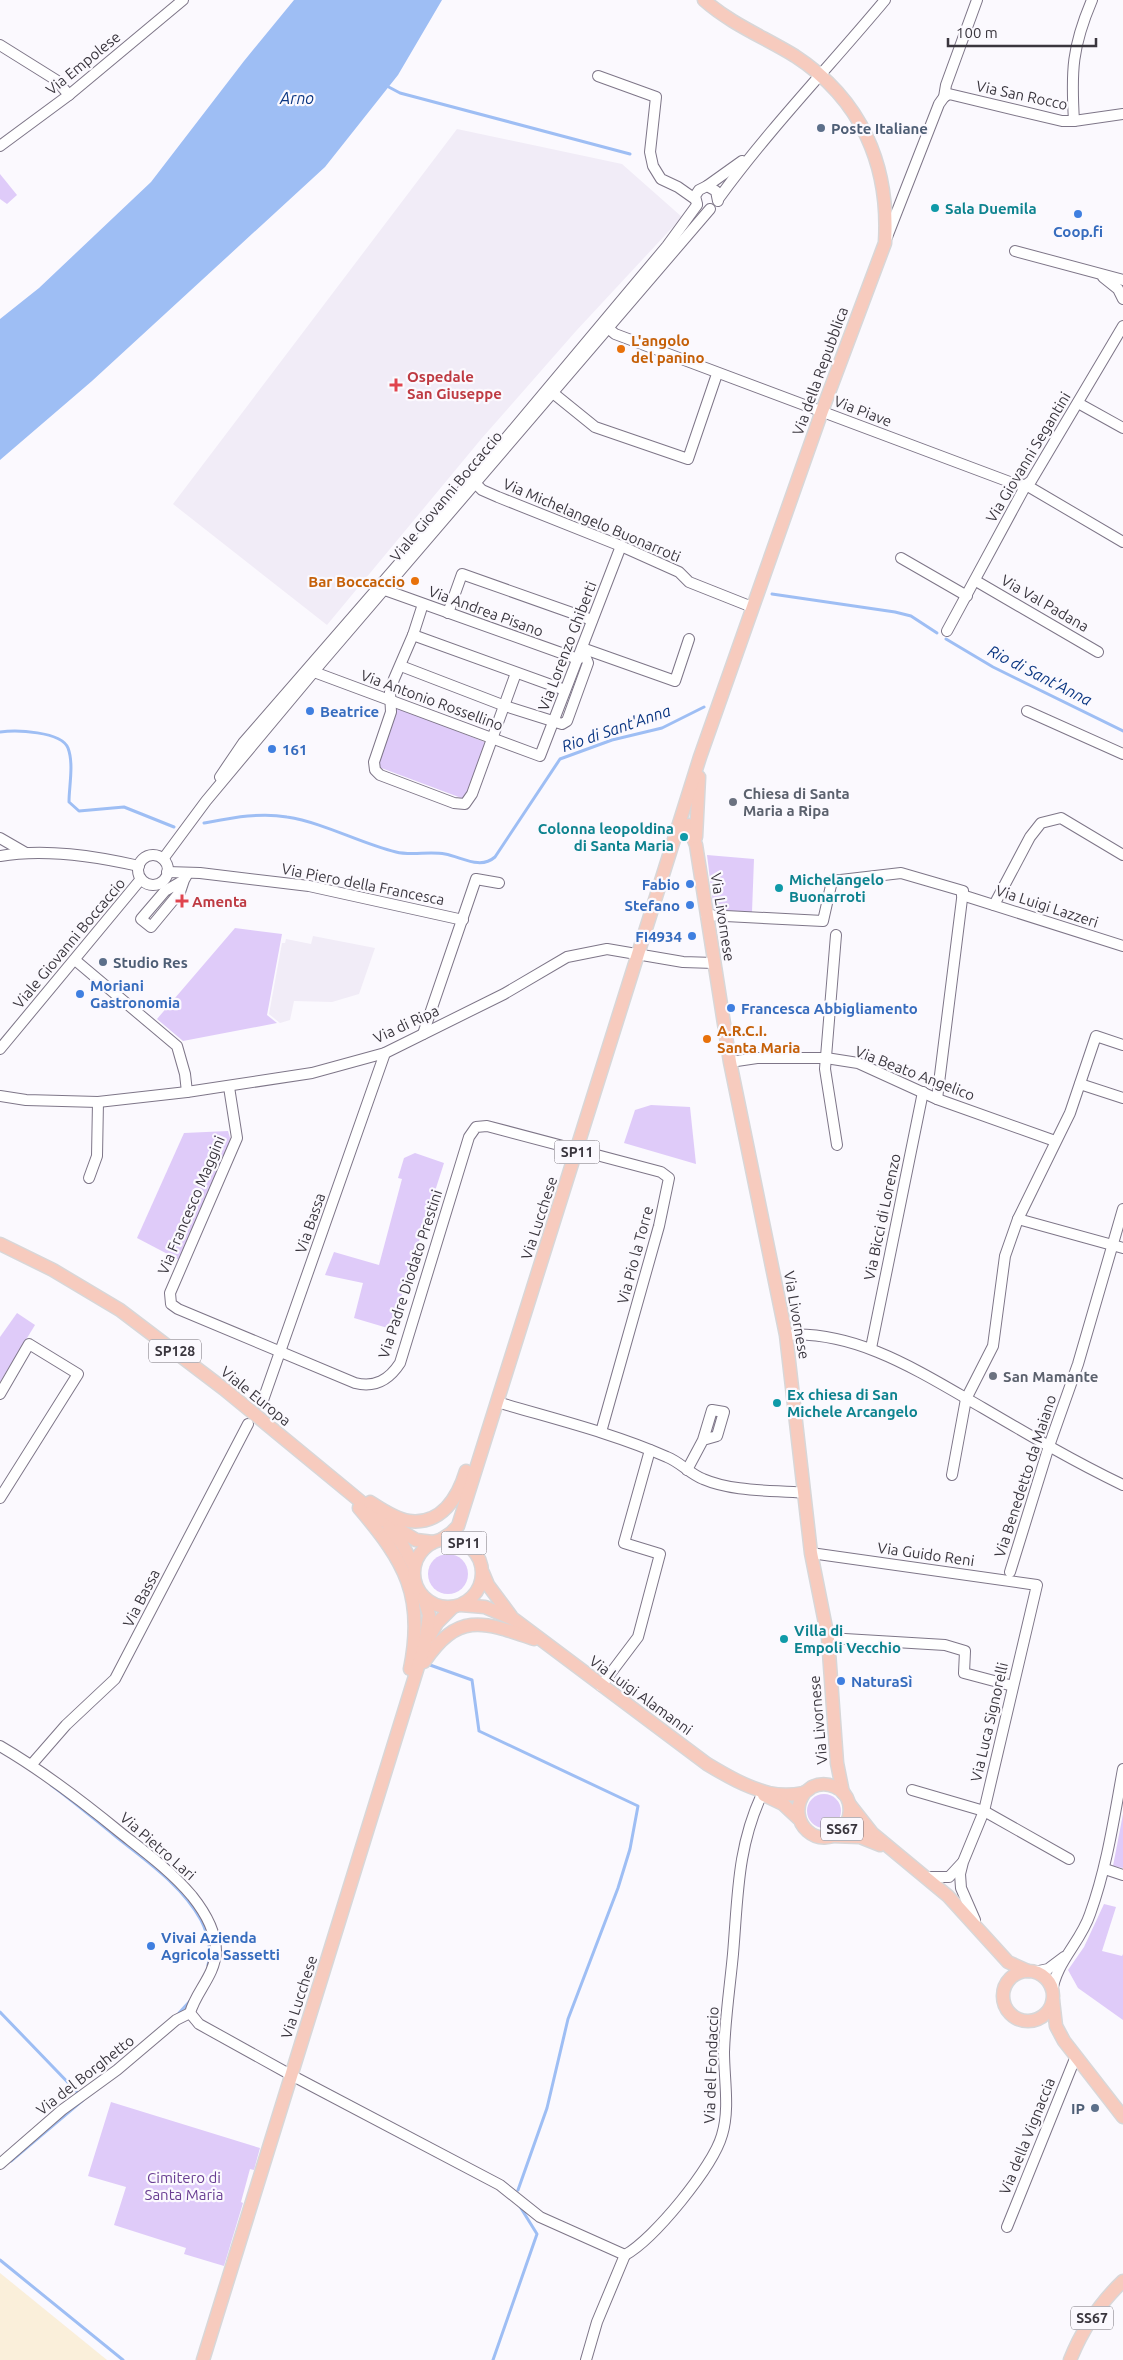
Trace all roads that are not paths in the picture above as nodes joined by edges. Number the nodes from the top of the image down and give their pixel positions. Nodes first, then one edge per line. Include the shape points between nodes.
1 (183, 0) edge
2 (704, 0) edge
3 (886, 0) edge
4 (977, 0) edge
5 (1092, 0) edge
6 (0, 45) edge
7 (598, 76) dead end
8 (821, 76) junction
9 (69, 95) junction
10 (944, 97) junction
11 (1123, 114) edge
12 (1074, 121) junction
13 (0, 146) edge
14 (750, 155) junction
15 (678, 187) junction
16 (705, 187) junction
17 (718, 198) junction
18 (696, 202) junction
19 (710, 209) junction
20 (885, 243) junction
21 (1015, 251) dead end
22 (1101, 274) junction
23 (1123, 280) edge
24 (1123, 299) edge
25 (1123, 326) edge
26 (608, 328) junction
27 (718, 374) junction
28 (553, 393) junction
29 (1078, 403) junction
30 (822, 411) junction
31 (1123, 428) edge
32 (476, 484) junction
33 (1026, 485) junction
34 (1123, 542) edge
35 (621, 546) junction
36 (901, 558) dead end
37 (976, 581) junction
38 (385, 590) junction
39 (967, 596) junction
40 (423, 604) junction
41 (752, 607) junction
42 (448, 613) junction
43 (592, 620) junction
44 (947, 632) dead end
45 (413, 635) junction
46 (689, 640) dead end
47 (582, 648) junction
48 (1098, 652) dead end
49 (578, 659) junction
50 (401, 666) junction
51 (314, 672) junction
52 (516, 673) junction
53 (566, 690) junction
54 (390, 700) junction
55 (505, 706) junction
56 (1027, 711) dead end
57 (554, 722) junction
58 (493, 739) junction
59 (1123, 754) edge
60 (540, 756) joint
61 (700, 757) junction
62 (206, 802) junction
63 (676, 837) junction
64 (0, 838) edge
65 (696, 845) junction
66 (26, 853) junction
67 (1123, 855) edge
68 (0, 856) edge
69 (163, 859) junction
70 (138, 866) junction
71 (167, 872) junction
72 (186, 876) junction
73 (141, 878) junction
74 (499, 883) dead end
75 (963, 893) junction
76 (994, 905) junction
77 (706, 915) junction
78 (463, 920) junction
79 (836, 935) dead end
80 (1123, 946) edge
81 (637, 954) junction
82 (75, 960) junction
83 (714, 963) junction
84 (423, 1034) junction
85 (1123, 1045) edge
86 (0, 1048) edge
87 (385, 1053) junction
88 (826, 1058) junction
89 (730, 1062) junction
90 (1080, 1084) junction
91 (229, 1086) junction
92 (187, 1092) junction
93 (923, 1092) junction
94 (0, 1096) edge
95 (1123, 1098) edge
96 (937, 1099) junction
97 (98, 1102) junction
98 (476, 1127) joint
99 (1055, 1141) junction
100 (837, 1145) dead end
101 (577, 1150) junction
102 (88, 1178) dead end
103 (1123, 1209) edge
104 (1018, 1219) junction
105 (0, 1244) edge
106 (1112, 1246) junction
107 (1123, 1248) edge
108 (171, 1304) joint
109 (786, 1335) junction
110 (871, 1348) junction
111 (282, 1351) junction
112 (0, 1394) edge
113 (966, 1399) junction
114 (497, 1402) junction
115 (262, 1403) dead end
116 (248, 1424) dead end
117 (601, 1432) junction
118 (703, 1440) dead end
119 (1049, 1446) junction
120 (650, 1450) junction
121 (687, 1470) junction
122 (952, 1475) dead end
123 (335, 1482) junction
124 (1123, 1485) edge
125 (804, 1492) junction
126 (0, 1498) edge
127 (383, 1520) junction
128 (438, 1540) junction
129 (811, 1553) junction
130 (414, 1566) junction
131 (482, 1571) junction
132 (1010, 1572) dead end
133 (1037, 1585) joint
134 (424, 1598) junction
135 (457, 1606) junction
136 (514, 1620) junction
137 (828, 1638) junction
138 (543, 1642) junction
139 (426, 1644) junction
140 (601, 1686) junction
141 (1013, 1686) junction
142 (410, 1692) junction
143 (398, 1728) junction
144 (0, 1746) edge
145 (32, 1764) junction
146 (1123, 1769) edge
147 (912, 1790) dead end
148 (758, 1791) junction
149 (805, 1792) junction
150 (843, 1793) junction
151 (850, 1805) junction
152 (984, 1811) junction
153 (798, 1818) junction
154 (831, 1836) junction
155 (889, 1850) junction
156 (1069, 1859) dead end
157 (963, 1862) junction
158 (1105, 1869) junction
159 (1123, 1875) edge
160 (926, 1877) junction
161 (979, 1929) junction
162 (995, 1949) junction
163 (1072, 1949) junction
164 (1031, 1971) junction
165 (1004, 1990) junction
166 (1053, 1994) junction
167 (190, 2014) junction
168 (1027, 2021) junction
169 (1064, 2041) junction
170 (1076, 2056) junction
171 (291, 2075) junction
172 (1123, 2117) edge
173 (0, 2164) edge
174 (1007, 2227) dead end
175 (625, 2255) junction
176 (1123, 2281) edge
177 (203, 2360) edge
178 (586, 2360) edge
179 (1070, 2360) edge

1 - 9 street, Via Empolese
2 - 8 main road via 745,29 795,56
3 - 8 street, Viale Giovanni Boccaccio
4 - 10 street, Via della Repubblica
5 - 12 street via 1083,22 1072,69
6 - 9 street via 56,80
7 - 15 street via 656,97 650,152 653,166 661,179
8 - 14 street, Viale Giovanni Boccaccio
8 - 20 main road via 839,92 871,143 884,186
9 - 13 street, Via Empolese
10 - 12 street, Via San Rocco via 949,94 1041,117
10 - 20 street, Via della Repubblica
11 - 12 street, Via San Rocco
14 - 16 street, Viale Giovanni Boccaccio
14 - 17 street, Viale Giovanni Boccaccio
15 - 16 street
15 - 18 street
16 - 17 street via 716,191
16 - 18 street, Viale Giovanni Boccaccio via 696,193
17 - 19 street, Viale Giovanni Boccaccio
18 - 19 street via 703,209
18 - 62 street, Viale Giovanni Boccaccio via 675,237 455,499 249,736
19 - 26 street, Viale Giovanni Boccaccio
20 - 30 main road, Via della Repubblica
21 - 22 street
22 - 23 street
22 - 24 street via 1118,289
25 - 29 street, Via Giovanni Segantini
26 - 27 street, Via Piave via 615,334
26 - 28 street, Viale Giovanni Boccaccio
27 - 28 street via 688,459 595,428
27 - 30 street, Via Piave
28 - 32 street, Viale Giovanni Boccaccio
29 - 31 street
29 - 33 street, Via Giovanni Segantini
30 - 33 street, Via Piave
30 - 41 main road, Via della Repubblica
32 - 35 street, Via Michelangelo Buonarroti via 498,497
32 - 38 street, Viale Giovanni Boccaccio
33 - 34 street, Via Piave
33 - 37 street, Via Giovanni Segantini
35 - 41 street, Via Michelangelo Buonarroti via 679,572 689,582
35 - 43 street, Via Lorenzo Ghiberti
36 - 39 street
37 - 39 street, Via Giovanni Segantini
37 - 48 street, Via Val Padana
38 - 40 street, Via Andrea Pisano
38 - 51 street, Viale Giovanni Boccaccio
39 - 44 street, Via Giovanni Segantini
40 - 42 street, Via Andrea Pisano
40 - 45 street
41 - 61 main road, Via della Repubblica
42 - 43 street via 462,574
42 - 49 street, Via Andrea Pisano
43 - 47 street, Via Lorenzo Ghiberti
45 - 50 street
45 - 52 street
46 - 47 street via 675,681
47 - 49 street, Via Lorenzo Ghiberti
47 - 57 street via 588,663 567,721 562,724
49 - 53 street, Via Lorenzo Ghiberti
50 - 54 street via 394,679
50 - 55 street
51 - 54 street, Via Antonio Rossellino
51 - 62 street, Viale Giovanni Boccaccio
52 - 53 street
52 - 55 street
53 - 57 street, Via Lorenzo Ghiberti
54 - 58 street, Via Antonio Rossellino
54 - 58 street via 391,712 374,762 380,775 454,803 465,804
55 - 57 street
55 - 58 street
56 - 59 street
57 - 60 street, Via Lorenzo Ghiberti
58 - 60 street, Via Antonio Rossellino
61 - 63 main road, Via Lucchese / SP11
61 - 65 main road, Via Livornese
62 - 69 street, Viale Giovanni Boccaccio
63 - 65 main road, Via Livornese via 688,825
63 - 81 main road, Via Lucchese / SP11
64 - 66 street, Viale Giovanni Boccaccio
65 - 77 main road, Via Livornese
66 - 68 street, Viale Giovanni Boccaccio
66 - 70 street, Viale Giovanni Boccaccio via 98,858
67 - 76 street via 1061,818 1041,823 1030,837
69 - 70 street, Viale Giovanni Boccaccio via 150,855
69 - 71 street
70 - 73 street, Viale Giovanni Boccaccio
71 - 72 street, Via Piero della Francesca
71 - 73 street, Viale Giovanni Boccaccio via 163,880 154,884
72 - 72 street via 165,891 141,919 151,927 180,892
72 - 78 street, Via Piero della Francesca via 309,886
73 - 82 street, Viale Giovanni Boccaccio
74 - 78 street via 476,878
75 - 76 street, Via Luigi Lazzeri
75 - 77 street, Via Luigi Lazzeri via 902,873 832,881 823,920
75 - 96 street
76 - 80 street, Via Luigi Lazzeri
77 - 83 main road, Via Livornese
78 - 84 street
79 - 88 street
81 - 83 street, Via di Ripa via 683,962
81 - 84 street, Via di Ripa via 607,949 567,957 504,994
81 - 101 main road, Via Lucchese / SP11
82 - 86 street, Viale Giovanni Boccaccio
82 - 92 street via 178,1046
83 - 89 main road, Via Livornese
84 - 87 street, Via di Ripa
85 - 90 street via 1096,1036
87 - 91 street, Via di Ripa via 312,1074
87 - 111 street, Via Bassa
88 - 89 street, Via Beato Angelico via 757,1058
88 - 93 street, Via Beato Angelico via 858,1063
88 - 100 street
89 - 109 main road, Via Livornese
90 - 95 street
90 - 99 street
91 - 92 street, Via di Ripa
91 - 108 street, Via Francesco Maggini via 237,1138 170,1293
92 - 97 street, Via di Ripa
93 - 96 street, Via Beato Angelico
93 - 110 street, Via Bicci di Lorenzo
94 - 97 street, Via di Ripa
96 - 99 street, Via Beato Angelico
97 - 102 street via 97,1156
98 - 101 street, Via Pio la Torre via 487,1126
98 - 111 street, Via Padre Diodato Prestini via 468,1137 400,1363 394,1372 377,1384 366,1386
99 - 104 street
101 - 114 main road, Via Lucchese / SP11
101 - 117 street, Via Pio la Torre via 661,1172 669,1178 659,1226
103 - 106 street, Via Benedetto da Maiano
104 - 106 street
104 - 113 street via 1005,1256 993,1346
105 - 123 main road, Viale Europa / SP128 via 69,1279 139,1323
106 - 107 street
106 - 119 street, Via Benedetto da Maiano via 1078,1364
108 - 111 street, Via Padre Diodato Prestini
109 - 110 street via 804,1334
109 - 125 main road, Via Livornese
110 - 113 street
111 - 115 street, Via Bassa
112 - 126 street via 29,1344 78,1374
113 - 119 street
113 - 122 street
114 - 117 street
114 - 123 main road, SP128 via 475,1446 457,1496 439,1515 409,1521
114 - 128 main road, Via Lucchese / SP11 via 458,1526 452,1534
116 - 145 street, Via Bassa via 115,1679 66,1724
117 - 120 street
118 - 121 street
119 - 124 street
119 - 132 street, Via Benedetto da Maiano
120 - 121 street
120 - 140 street via 624,1543 660,1554 638,1637
121 - 125 street via 703,1479 733,1486
123 - 127 main road, Viale Europa / SP128
123 - 143 main road, SP128 via 384,1537 407,1579 416,1626
125 - 129 main road, Via Livornese
127 - 128 main road, Viale Europa / SP128 via 416,1540
127 - 130 main road, Viale Europa / SP128
128 - 130 main road, Via Lucchese / SP11 via 421,1552
128 - 131 main road, SP11 via 461,1541 469,1546 476,1553
129 - 133 street, Via Guido Reni
129 - 137 main road, Via Livornese
130 - 134 main road, Via Lucchese / SP11 via 415,1583
131 - 135 main road, Via Lucchese / SP11 via 479,1588 469,1601
131 - 136 main road, Via Luigi Alamanni via 488,1585
133 - 141 street, Via Luca Signorelli
134 - 135 main road via 437,1606
134 - 139 main road, Via Lucchese / SP11 via 429,1615
135 - 136 main road, Via Luigi Alamanni via 485,1607
135 - 139 main road, Via Lucchese / SP11 via 436,1623
136 - 138 main road, Via Luigi Alamanni
137 - 141 street via 945,1645 964,1651 964,1673
137 - 150 main road, Via Livornese via 834,1734
138 - 140 main road, Via Luigi Alamanni
138 - 142 main road via 496,1626 476,1624 461,1627 446,1635 432,1650
139 - 142 main road, Via Lucchese / SP11
140 - 148 main road, Via Luigi Alamanni via 707,1764
141 - 152 street, Via Luca Signorelli
142 - 143 main road, Via Lucchese / SP11
143 - 171 main road, Via Lucchese / SP11
144 - 145 street, Via Pietro Lari
145 - 167 street, Via Pietro Lari via 93,1810 193,1896 215,1940 214,1965
146 - 158 street
147 - 152 street
148 - 149 main road, Via Luigi Alamanni
148 - 153 main road, Via Luigi Alamanni via 783,1804
148 - 175 street, Via del Fondaccio via 744,1842 736,1903 726,2024 726,2118 723,2135 709,2164 687,2192 655,2229
149 - 150 main road, Via Livornese via 812,1787 829,1785
149 - 153 main road, SS67 via 798,1804
150 - 151 main road, Via Livornese / SS67
151 - 154 main road, SS67 via 844,1827
151 - 155 main road, Via Livornese / SS67 via 863,1825
152 - 156 street
152 - 157 street, Via Luca Signorelli
153 - 154 main road, Via Livornese / SS67 via 807,1832 815,1836
154 - 155 main road, Via Livornese / SS67 via 860,1837
155 - 160 main road, Via Livornese / SS67
157 - 160 street via 949,1877
157 - 161 street via 961,1888
158 - 159 street
158 - 163 street via 1087,1922
160 - 161 main road, Via Livornese / SS67
161 - 162 main road, Via Livornese / SS67
162 - 164 main road, Via Livornese / SS67 via 1014,1966
162 - 165 main road, Via Livornese / SS67 via 1004,1973
163 - 164 street via 1048,1969
163 - 166 street via 1055,1979
164 - 165 main road via 1013,1976
164 - 166 main road, Via Livornese / SS67 via 1046,1979
165 - 168 main road, Via Livornese / SS67 via 1004,2004 1008,2011
166 - 168 main road via 1052,2004 1042,2016
166 - 169 main road, Via Livornese / SS67 via 1056,2026
167 - 171 street via 207,2030
167 - 173 street, Via del Borghetto via 176,2020 117,2070 62,2110
168 - 169 main road, Via Livornese / SS67 via 1052,2031
169 - 170 main road, Via Livornese / SS67
170 - 172 main road, Via Livornese / SS67
170 - 174 street, Via della Vignaccia
171 - 175 street via 500,2185 540,2217
171 - 177 main road, Via Lucchese / SP11
175 - 178 street via 597,2322
176 - 179 main road, SS67 via 1097,2311

